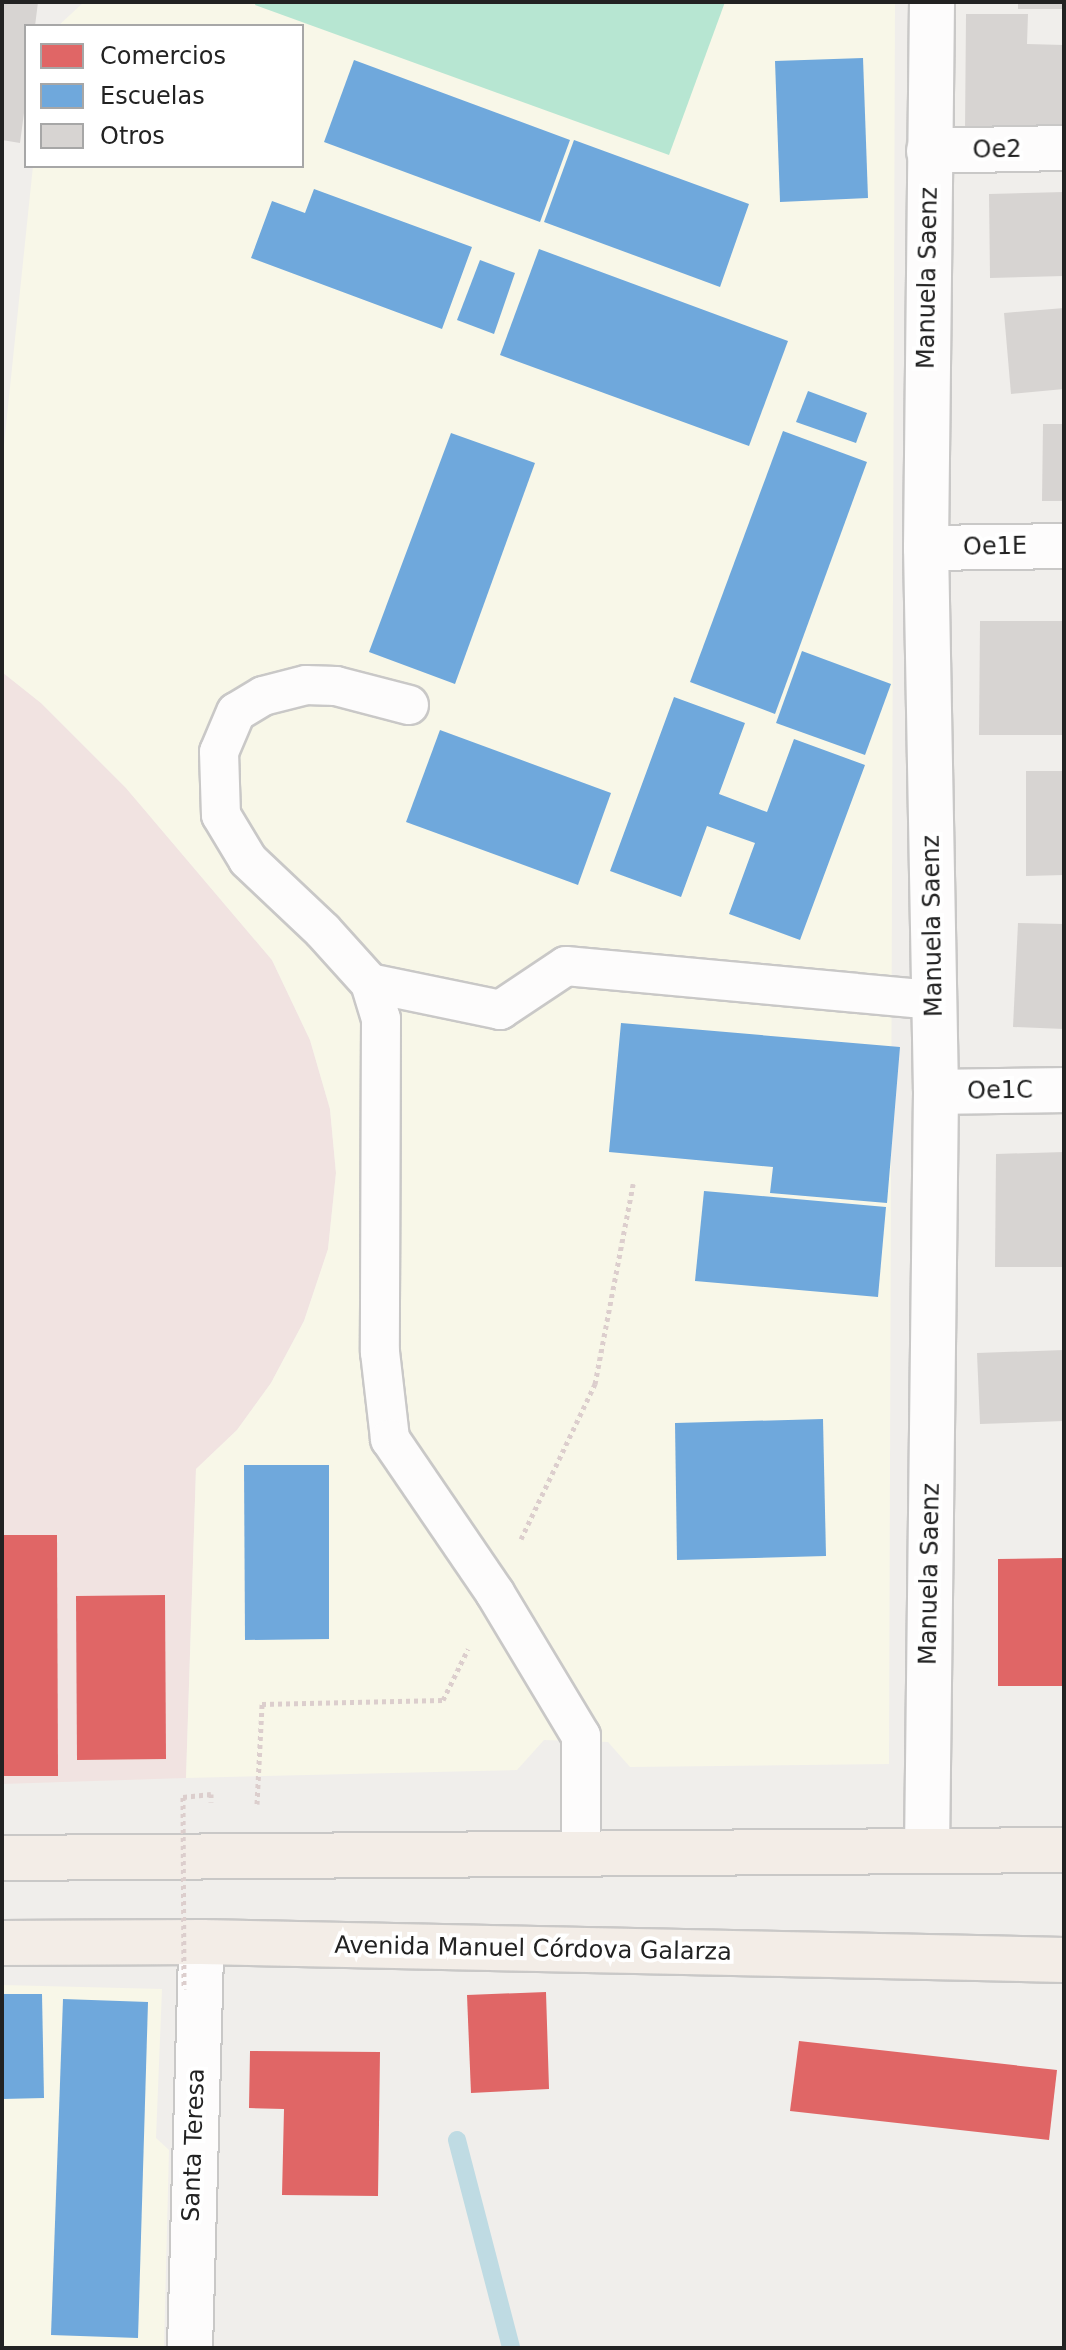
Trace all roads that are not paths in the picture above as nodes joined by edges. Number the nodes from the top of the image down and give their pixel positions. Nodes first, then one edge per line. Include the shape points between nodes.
1 (932, 2) edge
2 (1064, 148) edge
3 (929, 151) junction
4 (1064, 546) edge
5 (926, 548) junction
6 (409, 705) dead end
7 (370, 983) junction
8 (934, 1000) junction
9 (1064, 1090) edge
10 (936, 1092) junction
11 (1064, 1850) edge
12 (927, 1851) junction
13 (581, 1854) junction
14 (2, 1858) edge
15 (201, 1942) junction
16 (2, 1943) edge
17 (1064, 1960) edge
18 (190, 2348) edge

1 - 3 street, Manuela Saenz
2 - 3 street, Oe2
3 - 5 street, Manuela Saenz
4 - 5 street, Oe1E
5 - 8 street, Manuela Saenz
6 - 7 lane via 336,686 306,685 263,696 236,712 219,752 221,815 248,860
7 - 8 lane via 500,1010 566,966
7 - 13 lane via 381,1019 380,1352 390,1439 495,1593 581,1736
8 - 10 street, Manuela Saenz
9 - 10 street, Oe1C
10 - 12 street, Manuela Saenz
11 - 12 main road
12 - 13 main road
13 - 14 main road
15 - 16 main road, Avenida Manuel Córdova Galarza
15 - 17 main road, Avenida Manuel Córdova Galarza
15 - 18 street, Santa Teresa

